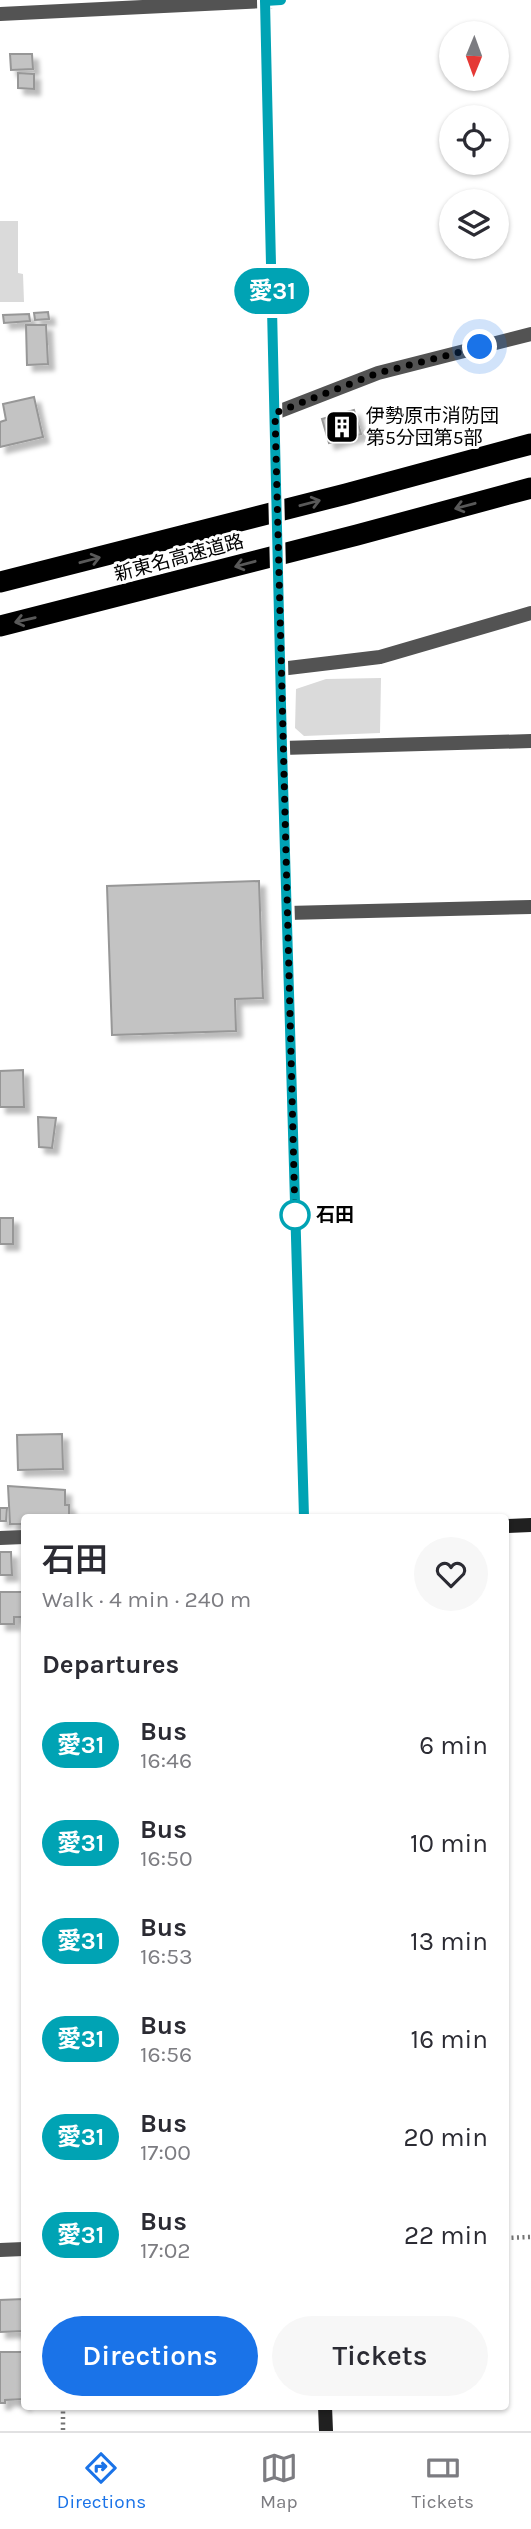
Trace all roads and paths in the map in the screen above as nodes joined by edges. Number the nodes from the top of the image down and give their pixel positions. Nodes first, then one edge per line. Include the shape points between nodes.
1 (265, 0) edge
2 (281, 0) edge
3 (72, 5) edge
4 (0, 13) edge
5 (531, 334) edge
6 (275, 413) junction
7 (531, 444) edge
8 (531, 488) edge
9 (0, 582) edge
10 (531, 613) edge
11 (0, 626) edge
12 (280, 669) junction
13 (531, 740) edge
14 (282, 748) junction
15 (531, 907) edge
16 (287, 913) junction
17 (304, 1514) edge
18 (531, 1525) edge
19 (509, 1526) edge
20 (21, 1537) edge
21 (0, 1538) edge
22 (531, 2237) edge
23 (509, 2238) edge
24 (21, 2249) edge
25 (0, 2250) edge
26 (63, 2410) edge
27 (325, 2410) edge
28 (63, 2431) edge
29 (326, 2431) edge

1 - 2 street
1 - 3 street
1 - 6 street
3 - 4 street
5 - 6 street via 378,373
6 - 12 street
9 -> 7 highway, 新東名高速道路
8 -> 11 highway, 新東名高速道路
10 - 12 street via 380,657
12 - 14 street
13 - 14 street
14 - 16 street
15 - 16 street
16 - 17 street
18 - 19 street
20 - 21 street
22 - 23 path
24 - 25 street
26 - 28 path
27 - 29 street

